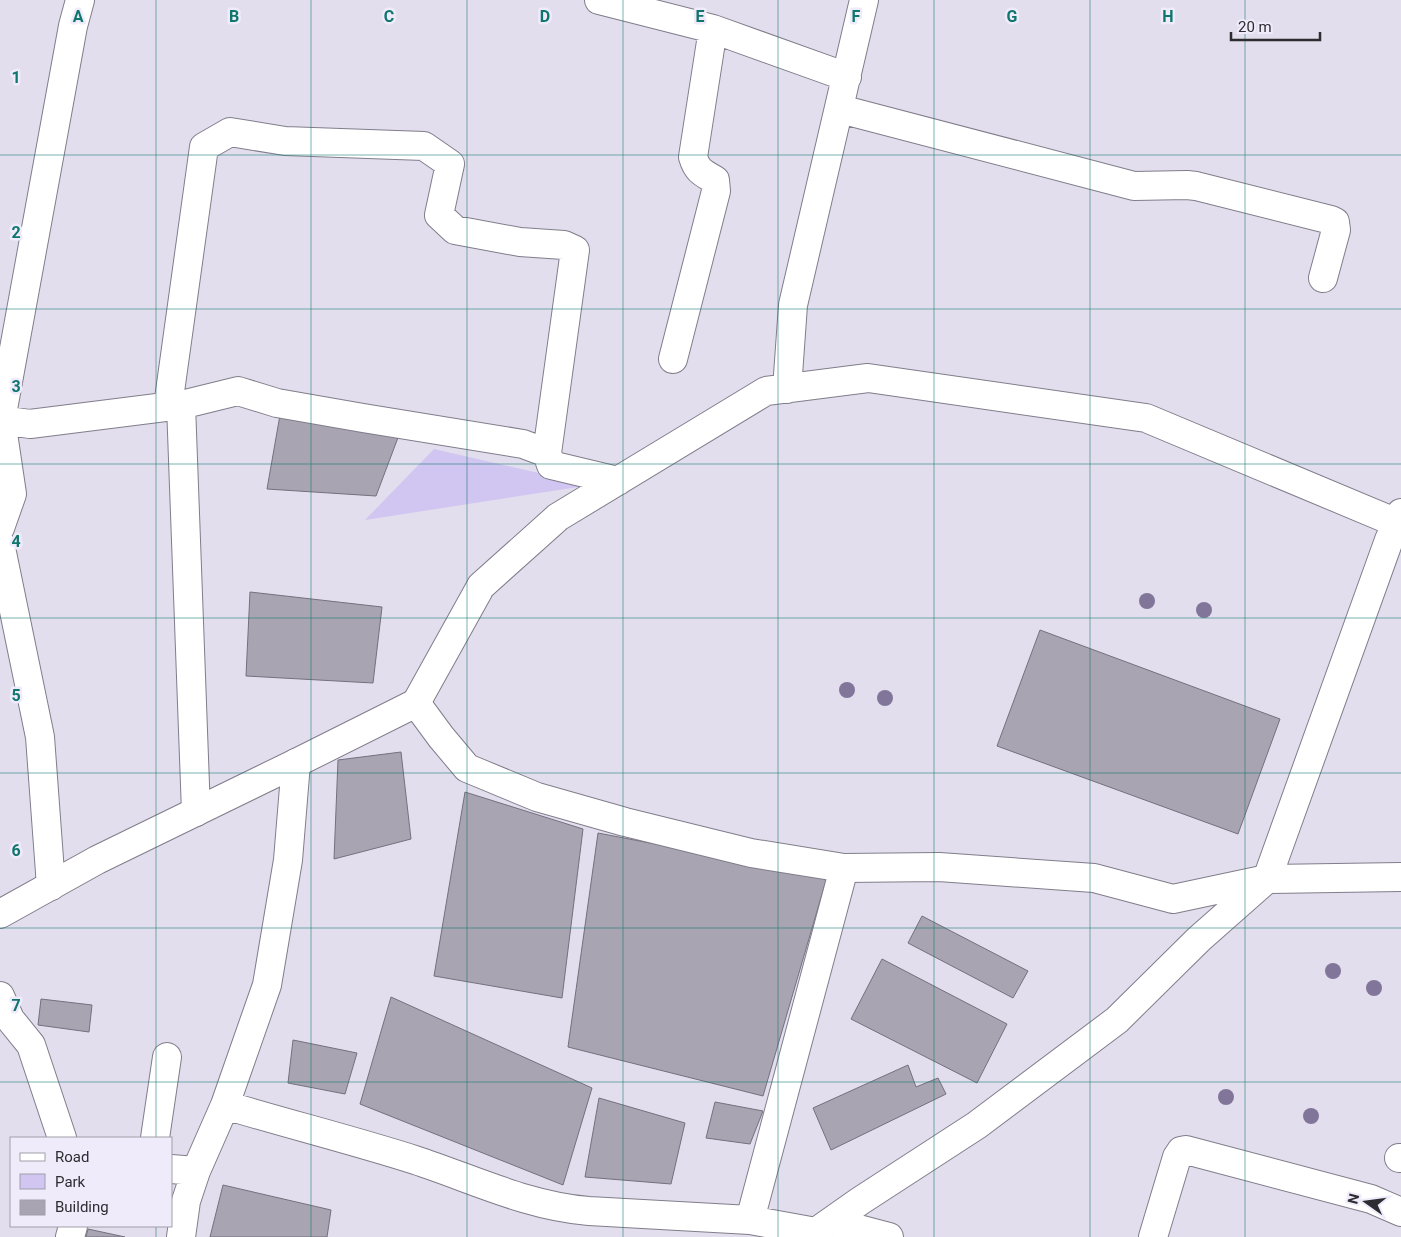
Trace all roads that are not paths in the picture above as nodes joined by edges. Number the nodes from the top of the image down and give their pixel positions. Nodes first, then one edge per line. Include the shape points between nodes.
1 (80, 0) edge
2 (599, 0) edge
3 (864, 0) edge
4 (714, 30) junction
5 (847, 77) junction
6 (840, 109) junction
7 (1323, 278) dead end
8 (673, 359) dead end
9 (787, 389) junction
10 (174, 405) junction
11 (0, 420) edge
12 (547, 453) junction
13 (618, 481) junction
14 (0, 528) edge
15 (1397, 530) edge
16 (0, 543) edge
17 (416, 703) junction
18 (296, 763) junction
19 (196, 812) junction
20 (844, 868) junction
21 (1401, 877) edge
22 (1267, 879) junction
23 (50, 886) junction
24 (0, 914) edge
25 (0, 996) edge
26 (167, 1057) dead end
27 (225, 1105) junction
28 (62, 1137) edge
29 (155, 1137) edge
30 (184, 1170) edge
31 (1401, 1212) edge
32 (750, 1220) junction
33 (820, 1230) edge
34 (181, 1237) edge
35 (889, 1237) edge
36 (1153, 1237) edge

1 - 11 street
2 - 4 street
3 - 5 street
4 - 5 street
4 - 8 street via 693,157 696,166 715,180 716,191
5 - 6 street
6 - 7 street via 1134,186 1187,184 1331,220 1335,222 1336,230
6 - 9 street via 793,305
9 - 13 street via 766,392
9 - 15 street via 868,378 1146,418
10 - 11 street via 30,424
10 - 12 street via 238,391 306,408 523,444
10 - 12 street via 204,146 230,132 285,141 424,146 450,164 439,215 455,230 520,242 564,245 574,250
10 - 19 street
11 - 14 street via 12,494
12 - 13 street via 551,465
13 - 17 street via 558,517 481,586
15 - 22 street
16 - 23 street via 40,737
17 - 18 street
17 - 20 street via 467,768 537,797 751,853
18 - 19 street
18 - 27 street via 288,860 267,985
19 - 23 street
20 - 22 street via 939,867 1094,878 1173,898
20 - 32 street
21 - 22 street
22 - 33 street via 1199,939 1118,1020 977,1125
23 - 24 street
25 - 28 street via 10,1019 31,1045
26 - 29 street
27 - 30 street
27 - 32 street via 414,1160 540,1204 589,1211
30 - 34 street via 186,1201
31 - 36 street via 1371,1199 1186,1150 1177,1157
32 - 33 street
33 - 35 street

